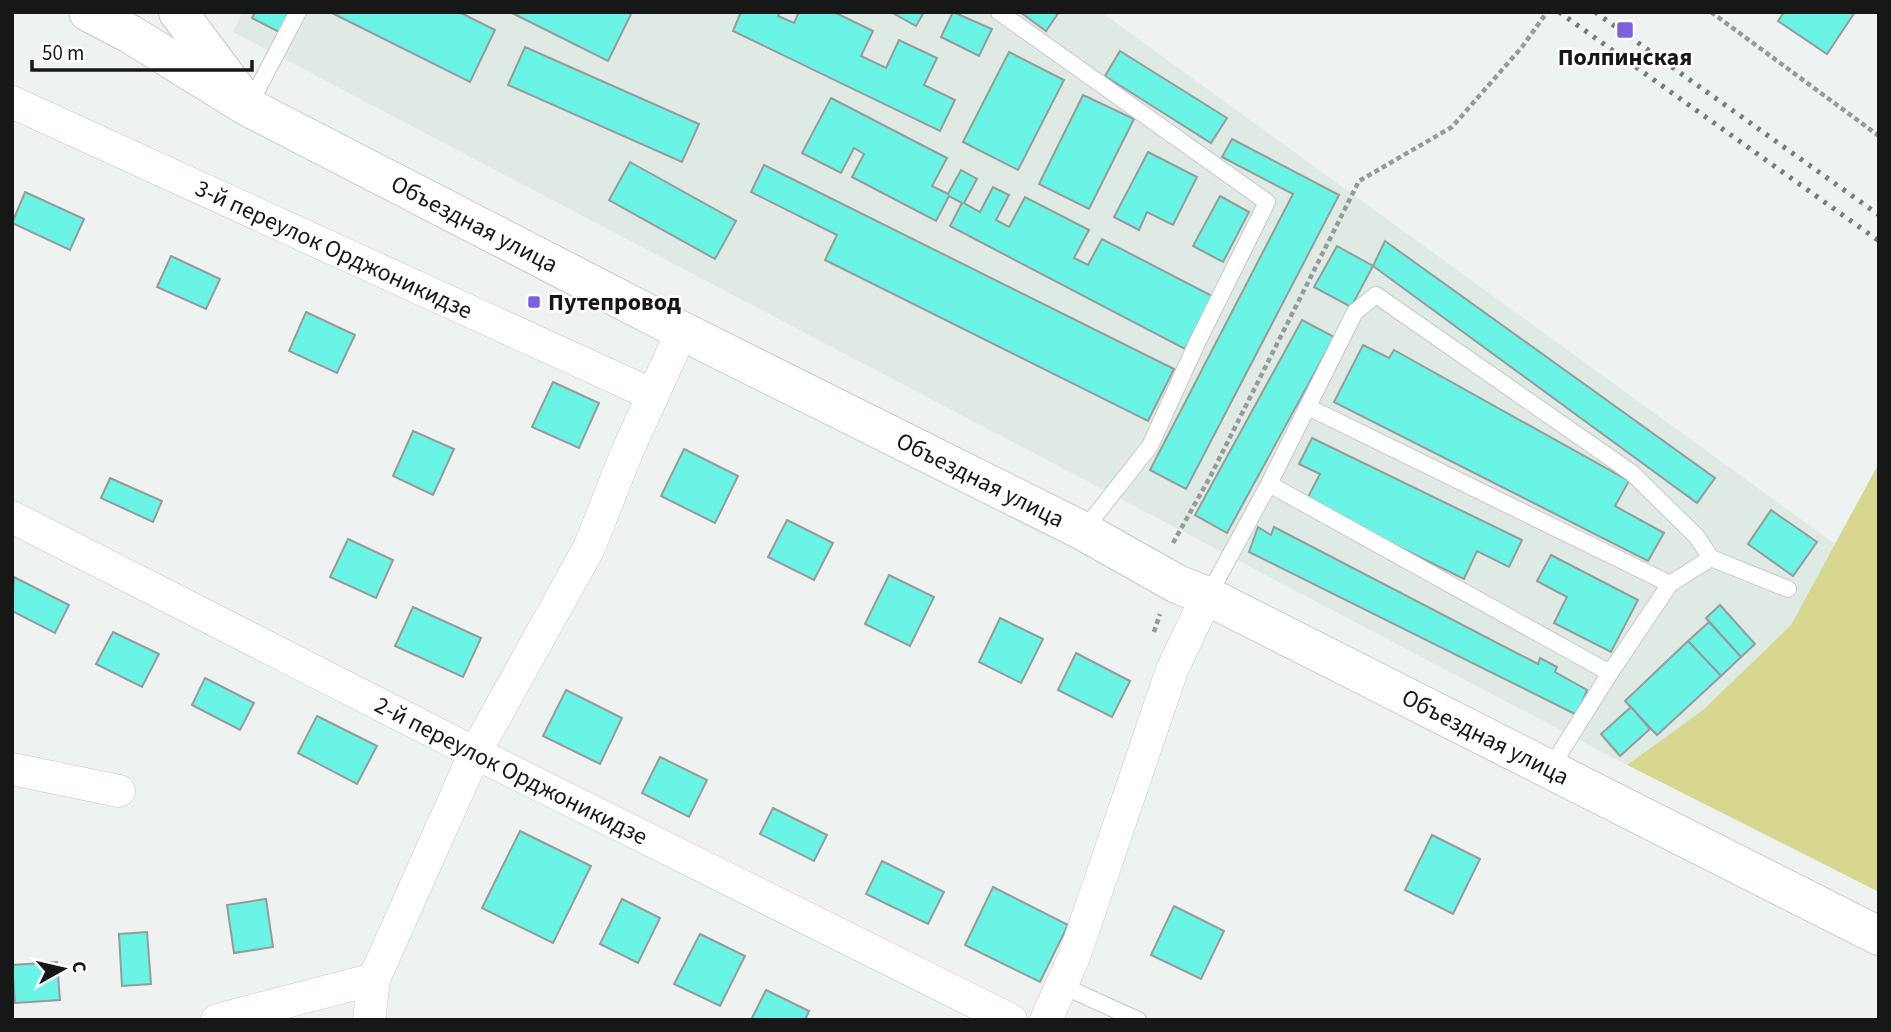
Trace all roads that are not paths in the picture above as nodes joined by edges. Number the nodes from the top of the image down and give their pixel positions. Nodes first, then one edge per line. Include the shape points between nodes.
1 (88, 12) edge
2 (178, 12) edge
3 (298, 12) edge
4 (999, 12) edge
5 (143, 23) edge
6 (12, 103) edge
7 (248, 107) junction
8 (682, 331) junction
9 (653, 395) junction
10 (1308, 407) junction
11 (1269, 484) junction
12 (12, 517) edge
13 (1083, 531) junction
14 (1711, 558) junction
15 (1670, 584) junction
16 (1788, 589) dead end
17 (1207, 596) junction
18 (1609, 673) junction
19 (475, 753) junction
20 (12, 769) edge
21 (1550, 769) junction
22 (119, 791) dead end
23 (1879, 936) edge
24 (374, 979) junction
25 (1061, 985) junction
26 (217, 1020) edge
27 (369, 1020) edge
28 (1011, 1020) edge
29 (1046, 1020) edge
30 (1138, 1020) edge

1 - 5 street, Объездная улица
2 - 7 street
3 - 7 lane
4 - 13 lane via 1267,201 1150,446
5 - 7 street, Объездная улица
6 - 9 street, 3-й переулок Орджоникидзе
7 - 8 street, Объездная улица
8 - 9 street
8 - 13 street, Объездная улица
9 - 19 street via 589,548
10 - 11 lane
10 - 14 lane via 1355,312 1376,295 1632,473 1697,537
10 - 15 lane
11 - 17 lane
11 - 18 lane
12 - 19 street, 2-й переулок Орджоникидзе
13 - 17 street, Объездная улица
14 - 15 lane
14 - 16 lane
15 - 18 lane
17 - 21 street, Объездная улица
17 - 25 street via 1172,670
18 - 21 lane
19 - 24 street
19 - 28 street, 2-й переулок Орджоникидзе
20 - 22 street
21 - 23 street, Объездная улица
24 - 26 street
24 - 27 street
25 - 29 street
25 - 30 lane

